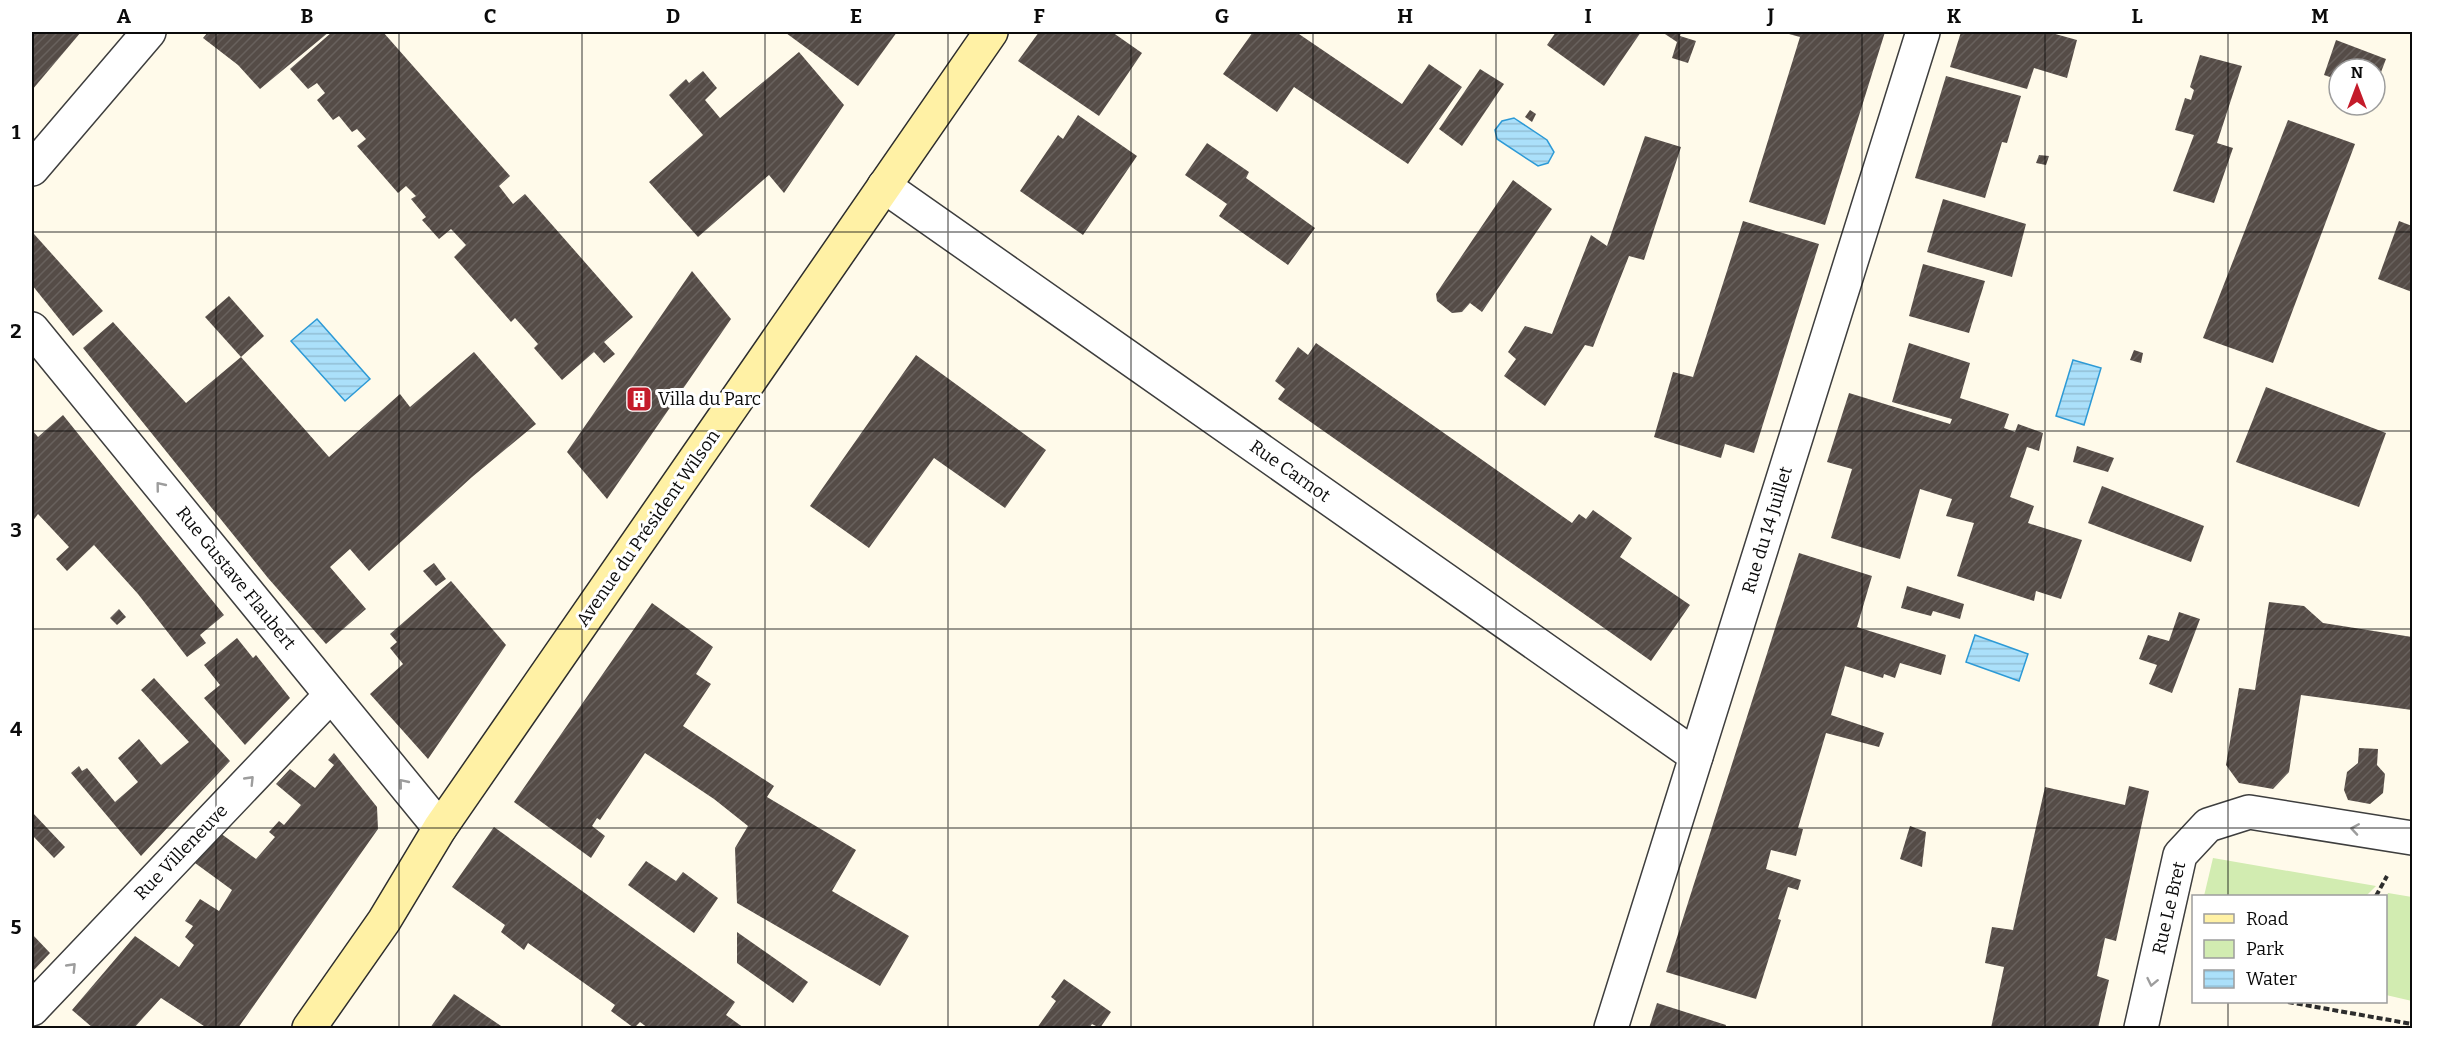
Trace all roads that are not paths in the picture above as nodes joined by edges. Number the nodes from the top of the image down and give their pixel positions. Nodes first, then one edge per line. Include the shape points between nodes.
1 (149, 32) edge
2 (991, 32) edge
3 (1923, 32) edge
4 (32, 169) edge
5 (884, 186) junction
6 (32, 329) edge
7 (331, 695) junction
8 (1696, 756) junction
9 (440, 828) junction
10 (2412, 838) edge
11 (32, 1010) edge
12 (309, 1029) edge
13 (1611, 1029) edge
14 (2142, 1029) edge

1 - 4 street
2 - 5 main road, Avenue du Président Wilson
3 - 8 street, Rue du 14 Juillet
5 - 8 street, Rue Carnot
5 - 9 main road, Avenue du Président Wilson
7 -> 6 street, Rue Gustave Flaubert
9 -> 7 street, Rue Gustave Flaubert
11 -> 7 street, Rue Villeneuve
8 - 13 street, Rue du 14 Juillet
9 - 12 main road, Avenue du Président Wilson via 384,921
10 -> 14 street, Rue Le Bret via 2249,812 2208,825 2180,855

